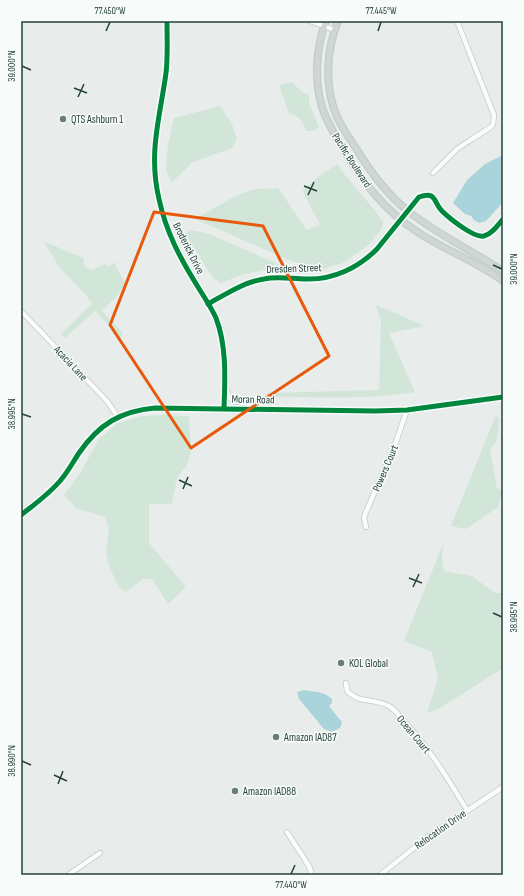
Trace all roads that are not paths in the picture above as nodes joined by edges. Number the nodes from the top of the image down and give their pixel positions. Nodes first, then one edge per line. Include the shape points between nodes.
1 (167, 21) edge
2 (310, 21) edge
3 (338, 21) edge
4 (457, 21) edge
5 (325, 23) edge
6 (334, 30) junction
7 (433, 173) dead end
8 (408, 210) junction
9 (503, 219) edge
10 (400, 220) junction
11 (503, 271) edge
12 (503, 281) edge
13 (208, 304) junction
14 (21, 311) edge
15 (224, 383) junction
16 (503, 397) edge
17 (224, 408) junction
18 (289, 410) junction
19 (407, 410) junction
20 (118, 417) junction
21 (21, 514) edge
22 (366, 527) dead end
23 (346, 683) dead end
24 (503, 787) edge
25 (468, 810) junction
26 (287, 832) dead end
27 (100, 853) dead end
28 (68, 875) edge
29 (312, 875) edge
30 (380, 875) edge

1 - 13 street, Broderick Drive via 166,71 154,148 157,190 170,238
2 - 5 street
3 - 6 main road, Pacific Boulevard
4 - 7 street via 494,119 491,127 457,150
5 - 6 street
5 - 10 main road, Pacific Boulevard via 318,62 322,107 333,133 363,181
6 - 8 main road, Pacific Boulevard via 329,59 329,79 331,97 338,118 378,181
8 - 9 street, Dresden Street via 419,197 431,196 441,211 477,236 483,237
8 - 10 street, Dresden Street
8 - 11 main road, Pacific Boulevard
10 - 12 main road, Pacific Boulevard
10 - 13 street, Dresden Street via 370,256 337,275 306,280 277,277 263,279 241,286
13 - 15 street, Broderick Drive via 216,318 222,340
14 - 20 street, Acacia Lane via 107,401
15 - 17 street, Broderick Drive
15 - 18 street via 234,401
16 - 19 street, Moran Road
17 - 18 street, Moran Road
17 - 20 street, Moran Road via 155,408
18 - 19 street, Moran Road
19 - 22 street, Powers Court via 366,512
20 - 21 street, Moran Road via 92,437 50,491
23 - 25 street, Ocean Court via 347,691 357,699 380,702 393,709 421,740
24 - 25 street, Relocation Drive
25 - 30 street, Relocation Drive
26 - 29 street
27 - 28 street

